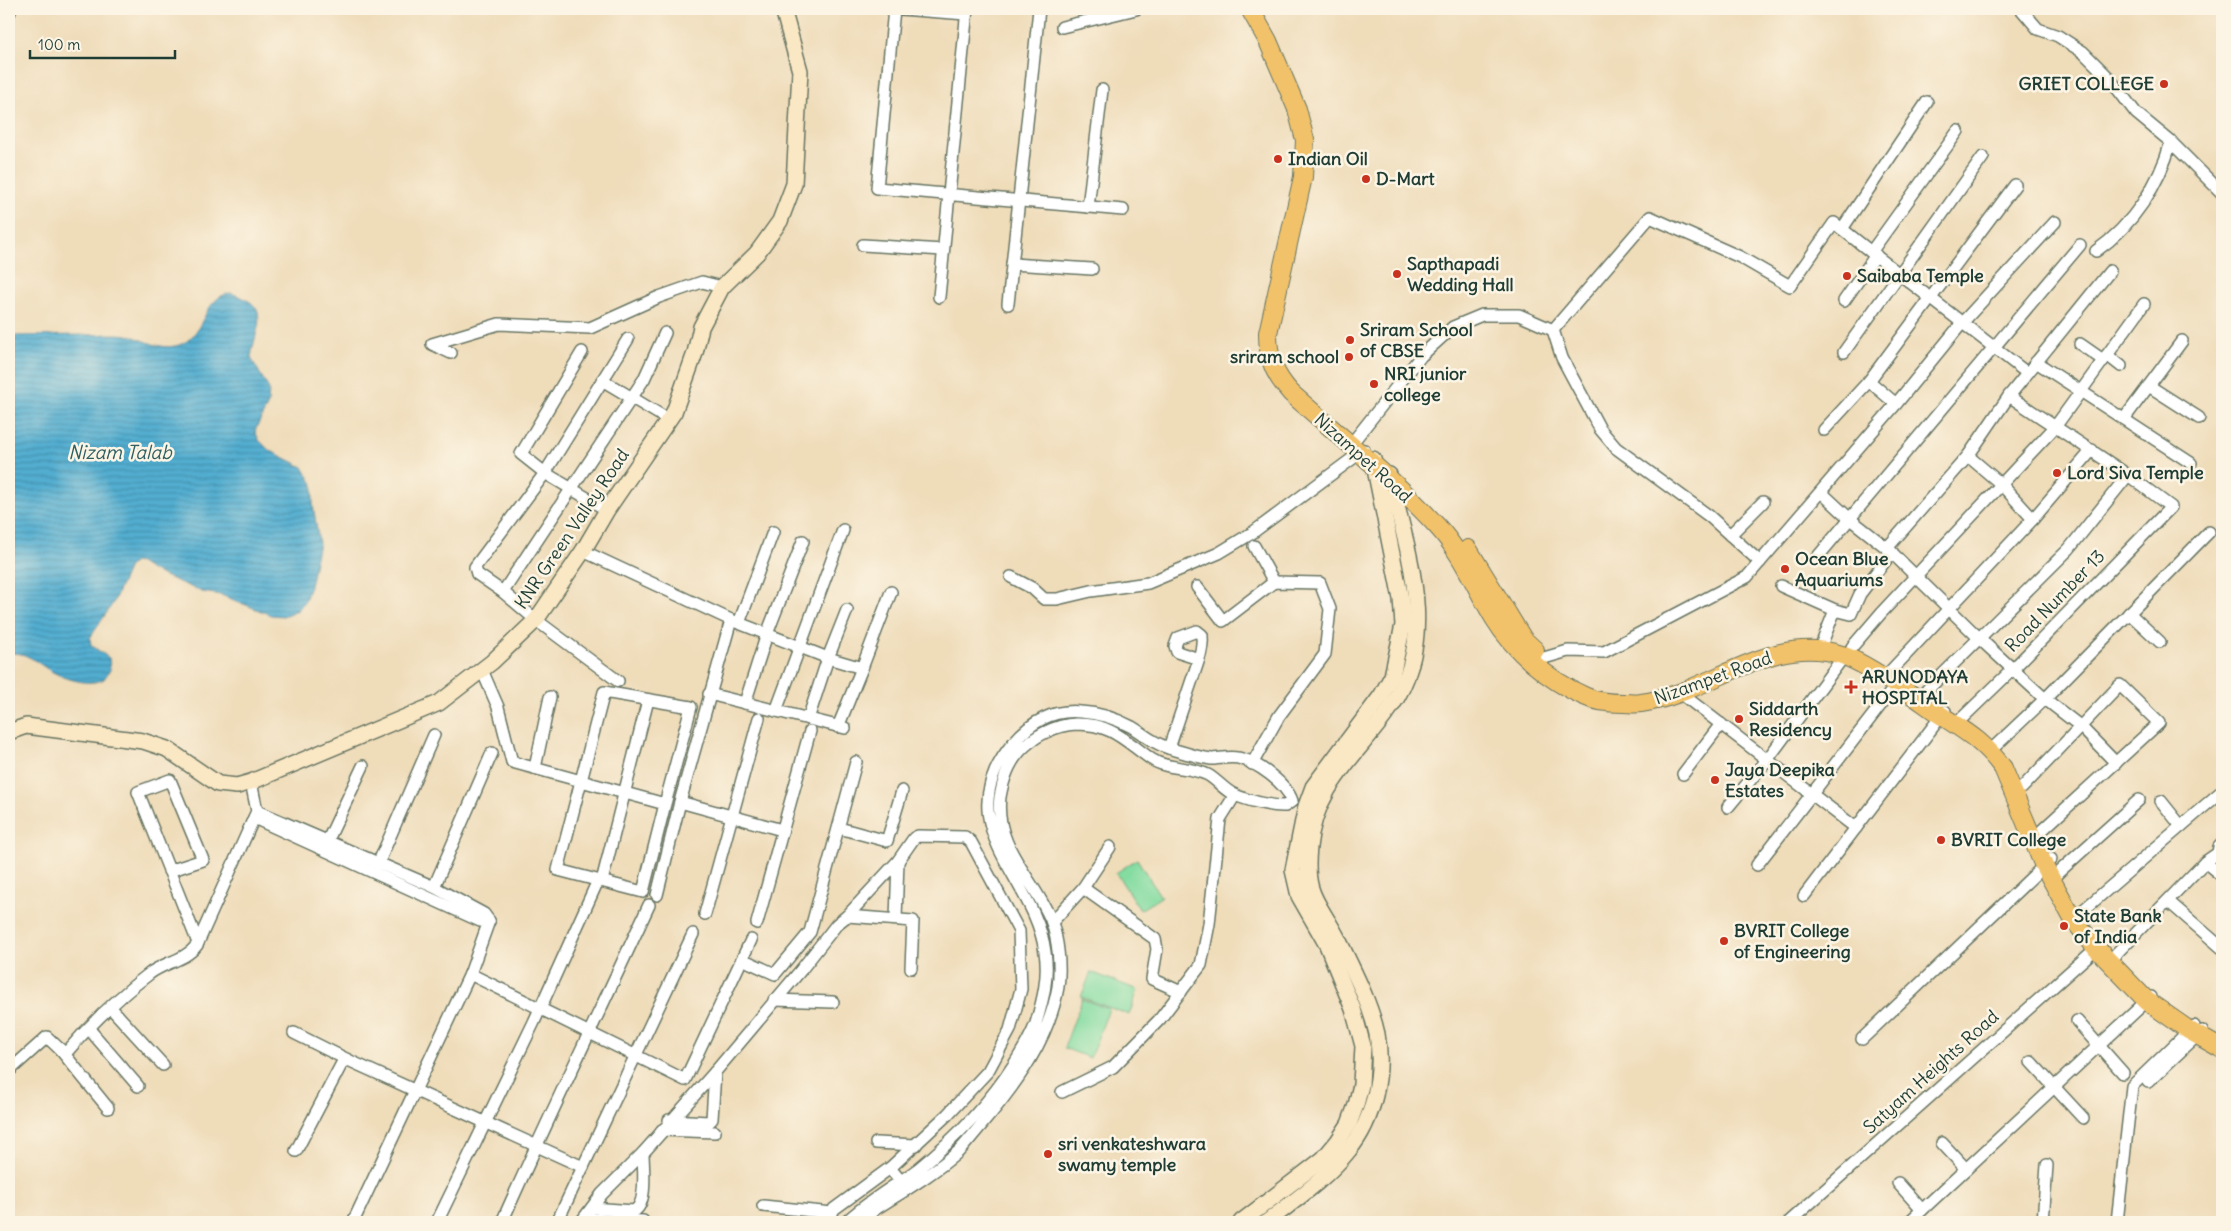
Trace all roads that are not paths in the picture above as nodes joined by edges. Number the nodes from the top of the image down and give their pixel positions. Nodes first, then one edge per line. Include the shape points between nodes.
1 (11, 9) edge
2 (783, 9) edge
3 (894, 9) edge
4 (900, 9) edge
5 (1039, 9) edge
6 (1136, 9) edge
7 (1250, 9) edge
8 (1262, 9) edge
9 (2021, 9) edge
10 (966, 11) edge
11 (9, 14) edge
12 (1062, 27) dead end
13 (1102, 90) dead end
14 (1926, 102) dead end
15 (1958, 131) dead end
16 (2170, 142) junction
17 (1983, 157) dead end
18 (2015, 185) dead end
19 (2222, 193) edge
20 (949, 195) junction
21 (1019, 201) junction
22 (1088, 207) junction
23 (1123, 210) dead end
24 (2055, 222) dead end
25 (1842, 229) junction
26 (863, 245) dead end
27 (2080, 245) dead end
28 (943, 250) junction
29 (2096, 251) dead end
30 (1873, 254) junction
31 (1012, 264) junction
32 (1092, 269) dead end
33 (2110, 271) dead end
34 (1901, 275) junction
35 (722, 287) junction
36 (939, 297) dead end
37 (1931, 298) junction
38 (1844, 301) dead end
39 (1008, 304) dead end
40 (2144, 304) dead end
41 (1962, 323) junction
42 (1553, 330) junction
43 (665, 333) dead end
44 (628, 339) dead end
45 (2182, 341) dead end
46 (2080, 344) dead end
47 (1994, 347) junction
48 (582, 352) dead end
49 (1844, 352) dead end
50 (451, 353) dead end
51 (2105, 357) junction
52 (2036, 362) junction
53 (2121, 366) dead end
54 (2027, 373) junction
55 (602, 380) junction
56 (1869, 381) junction
57 (2149, 386) junction
58 (2080, 390) junction
59 (2008, 396) junction
60 (632, 397) junction
61 (1896, 404) junction
62 (2199, 418) dead end
63 (2124, 419) junction
64 (669, 420) junction
65 (2055, 427) junction
66 (1824, 430) dead end
67 (2092, 450) junction
68 (1968, 456) junction
69 (1372, 458) junction
70 (2191, 463) dead end
71 (545, 473) junction
72 (2128, 475) junction
73 (2001, 484) junction
74 (572, 490) junction
75 (1821, 492) junction
76 (1763, 502) dead end
77 (1382, 506) junction
78 (607, 510) junction
79 (1397, 510) junction
80 (2033, 518) junction
81 (1850, 519) junction
82 (843, 530) dead end
83 (773, 532) dead end
84 (2209, 532) dead end
85 (1730, 535) junction
86 (803, 541) dead end
87 (1254, 546) dead end
88 (1889, 550) junction
89 (584, 551) junction
90 (1815, 560) dead end
91 (1760, 562) junction
92 (1915, 575) junction
93 (1011, 577) dead end
94 (1274, 582) junction
95 (1781, 586) dead end
96 (1196, 587) dead end
97 (503, 592) junction
98 (891, 592) dead end
99 (1949, 609) junction
100 (847, 610) dead end
101 (1835, 610) junction
102 (2130, 613) junction
103 (536, 620) junction
104 (735, 622) junction
105 (767, 634) junction
106 (1980, 639) junction
107 (2160, 642) dead end
108 (1822, 643) junction
109 (798, 646) junction
110 (1848, 652) junction
111 (828, 658) junction
112 (1544, 658) junction
113 (1199, 659) dead end
114 (862, 668) junction
115 (2013, 669) junction
116 (482, 670) junction
117 (1893, 678) junction
118 (618, 681) dead end
119 (1679, 692) junction
120 (709, 694) junction
121 (1920, 696) junction
122 (550, 697) dead end
123 (2045, 699) junction
124 (648, 700) junction
125 (745, 703) junction
126 (776, 711) junction
127 (1952, 717) junction
128 (759, 718) dead end
129 (808, 719) junction
130 (1721, 724) junction
131 (2080, 726) junction
132 (810, 731) dead end
133 (9, 732) edge
134 (434, 735) dead end
135 (1169, 748) junction
136 (1993, 748) junction
137 (492, 753) dead end
138 (1210, 759) junction
139 (1767, 760) junction
140 (856, 762) dead end
141 (2116, 763) junction
142 (1252, 764) junction
143 (363, 766) dead end
144 (535, 768) junction
145 (1683, 774) dead end
146 (1207, 775) junction
147 (581, 781) junction
148 (251, 782) junction
149 (2022, 788) junction
150 (902, 791) dead end
151 (2222, 791) edge
152 (624, 793) junction
153 (1811, 794) junction
154 (1235, 795) junction
155 (2139, 800) dead end
156 (2161, 801) dead end
157 (680, 802) junction
158 (665, 804) junction
159 (1305, 806) junction
160 (1728, 807) dead end
161 (256, 815) junction
162 (731, 816) junction
163 (2182, 826) junction
164 (839, 828) junction
165 (1856, 828) junction
166 (782, 830) junction
167 (2039, 833) junction
168 (327, 842) junction
169 (2222, 844) edge
170 (1110, 847) dead end
171 (898, 861) junction
172 (2205, 862) junction
173 (378, 864) junction
174 (1757, 864) dead end
175 (2051, 870) junction
176 (170, 872) junction
177 (1012, 876) junction
178 (2222, 876) edge
179 (599, 884) junction
180 (434, 887) junction
181 (994, 887) junction
182 (1083, 888) junction
183 (1022, 892) junction
184 (657, 895) dead end
185 (1804, 896) dead end
186 (2169, 902) junction
187 (1004, 904) junction
188 (649, 905) dead end
189 (705, 914) dead end
190 (847, 916) junction
191 (2076, 916) junction
192 (896, 919) junction
193 (489, 921) junction
194 (1052, 922) junction
195 (757, 923) dead end
196 (693, 934) dead end
197 (1055, 935) junction
198 (1042, 939) junction
199 (751, 940) dead end
200 (198, 943) junction
201 (2099, 946) junction
202 (2222, 948) edge
203 (742, 959) junction
204 (2112, 959) junction
205 (911, 968) dead end
206 (470, 974) junction
207 (1181, 992) junction
208 (2150, 998) junction
209 (774, 1000) junction
210 (833, 1002) dead end
211 (112, 1008) junction
212 (540, 1009) junction
213 (2077, 1021) dead end
214 (89, 1029) junction
215 (2197, 1030) junction
216 (294, 1033) dead end
217 (590, 1033) junction
218 (1862, 1039) dead end
219 (2222, 1039) edge
220 (2099, 1046) junction
221 (60, 1049) junction
222 (2222, 1049) edge
223 (636, 1055) junction
224 (348, 1060) junction
225 (2031, 1062) dead end
226 (163, 1065) dead end
227 (9, 1070) edge
228 (714, 1072) junction
229 (2123, 1073) dead end
230 (138, 1086) dead end
231 (2054, 1087) junction
232 (415, 1090) junction
233 (1062, 1092) dead end
234 (108, 1108) dead end
235 (2083, 1118) dead end
236 (670, 1120) junction
237 (486, 1122) junction
238 (662, 1130) junction
239 (715, 1132) dead end
240 (876, 1143) dead end
241 (1942, 1143) dead end
242 (916, 1145) junction
243 (536, 1146) junction
244 (296, 1151) dead end
245 (642, 1153) junction
246 (904, 1156) junction
247 (2047, 1165) dead end
248 (583, 1167) junction
249 (890, 1168) junction
250 (1966, 1169) junction
251 (910, 1177) junction
252 (1898, 1183) dead end
253 (763, 1206) dead end
254 (592, 1208) junction
255 (1922, 1210) junction
256 (829, 1218) edge
257 (582, 1221) edge
258 (643, 1221) edge
259 (353, 1222) edge
260 (437, 1222) edge
261 (502, 1222) edge
262 (557, 1222) edge
263 (846, 1222) edge
264 (864, 1222) edge
265 (1241, 1222) edge
266 (1266, 1222) edge
267 (1789, 1222) edge
268 (1909, 1222) edge
269 (2043, 1222) edge
270 (2117, 1222) edge

1 - 11 street
2 - 35 street, KNR Green Valley Road via 800,71 794,184 780,221 757,253
3 - 20 street via 877,188
4 - 10 street
5 - 21 street
6 - 12 street
7 - 69 main road, Nizampet Road via 1268,41 1297,109 1305,140 1303,177 1268,333 1269,357 1279,380 1291,393
8 - 69 main road, Nizampet Road via 1294,73 1309,112 1314,137 1310,188 1278,346 1287,370 1300,387
9 - 16 street via 2038,28 2083,52 2109,78 2136,113
10 - 20 street
13 - 22 street
14 - 25 street
15 - 30 street
16 - 19 street
16 - 29 street via 2158,180 2112,240
17 - 34 street
18 - 37 street
20 - 21 street
20 - 28 street
21 - 22 street
21 - 31 street
22 - 23 street
24 - 41 street
25 - 30 street
25 - 42 street via 1834,223 1790,286 1740,257 1650,217
26 - 28 street
27 - 47 street
28 - 36 street
30 - 34 street
30 - 38 street
31 - 32 street
31 - 39 street
33 - 52 street
34 - 37 street
34 - 49 street
35 - 50 street via 702,282 646,302 590,328 499,324 432,344
35 - 64 street, KNR Green Valley Road via 701,327 695,353
37 - 41 street
37 - 56 street
40 - 51 street
41 - 47 street
41 - 61 street
42 - 69 street via 1519,315 1482,315 1452,326 1421,356
42 - 85 street via 1562,358 1600,429 1616,448
43 - 60 street
44 - 55 street
45 - 57 street
46 - 51 street
47 - 54 street
47 - 81 street
48 - 71 street via 521,454
51 - 53 street
51 - 58 street
52 - 54 street
52 - 58 street
54 - 59 street
55 - 60 street
55 - 71 street
56 - 61 street
56 - 66 street
57 - 62 street
57 - 63 street
58 - 63 street
58 - 65 street
59 - 65 street
59 - 68 street
60 - 64 street
60 - 74 street
61 - 75 street
63 - 70 street
64 - 78 street, KNR Green Valley Road
65 - 67 street
65 - 73 street
67 - 72 street
67 - 80 street
68 - 73 street
68 - 88 street
69 - 77 street
69 - 79 street
69 - 93 street via 1219,553 1148,583 1044,599
69 - 112 main road, Nizampet Road via 1445,518 1460,536 1522,639
69 - 119 main road, Nizampet Road via 1455,548 1493,617 1514,647 1557,681 1602,702 1640,704
71 - 74 street
71 - 97 street via 475,567 477,574
72 - 106 street via 2069,549
72 - 115 street, Road Number 13 via 2171,507
73 - 80 street
73 - 92 street
74 - 78 street
74 - 97 street
75 - 81 street
75 - 91 street
76 - 85 street
77 - 79 street
77 - 159 street via 1404,625 1392,676 1381,696 1313,787
78 - 89 street, KNR Green Valley Road
79 - 159 street via 1417,604 1417,629 1408,674 1391,707 1332,780
80 - 99 street
81 - 88 street
81 - 90 street
82 - 109 street
83 - 104 street
84 - 102 street
85 - 91 street
86 - 105 street
87 - 94 street
88 - 92 street
88 - 101 street via 1850,614
89 - 103 street, KNR Green Valley Road
89 - 104 street
91 - 112 street via 1748,577 1604,652 1568,650
92 - 99 street
92 - 110 street
94 - 96 street via 1223,621
94 - 142 street via 1320,583 1330,609 1325,654 1279,716
95 - 101 street
97 - 103 street
98 - 114 street
99 - 106 street
99 - 117 street
100 - 111 street
101 - 108 street
102 - 107 street
102 - 123 street
103 - 116 street, KNR Green Valley Road
103 - 118 street
104 - 105 street
104 - 120 street
105 - 109 street
105 - 125 street
106 - 115 street
106 - 121 street
108 - 110 main road, Nizampet Road
108 - 112 main road, Nizampet Road via 1810,641 1763,650 1671,683 1630,693 1598,690 1579,682
109 - 111 street
109 - 126 street
110 - 117 main road, Nizampet Road
110 - 119 main road, Nizampet Road via 1807,650 1761,658
110 - 139 street
111 - 114 street
111 - 129 street
113 - 135 street
114 - 129 street via 841,727
115 - 123 street
115 - 127 street, Road Number 13
116 - 144 street via 498,707 512,762
116 - 148 street, KNR Green Valley Road via 439,703
117 - 121 main road, Nizampet Road
117 - 153 street
119 - 130 street
120 - 125 street
120 - 157 street
121 - 127 main road, Nizampet Road
122 - 144 street
123 - 131 street
123 - 136 street
124 - 147 street via 604,692
124 - 152 street
124 - 158 street via 691,707
125 - 126 street
126 - 129 street
127 - 136 main road, Nizampet Road via 1982,731
127 - 165 street, Road Number 13
128 - 162 street
130 - 139 street
130 - 145 street
131 - 141 street
131 - 141 street via 2120,685 2159,723
131 - 149 street
132 - 166 street
133 - 148 street, KNR Green Valley Road via 26,726 143,741 167,749 218,784 236,786
134 - 173 street
135 - 138 street
135 - 177 street via 1130,726 1081,712 1064,711 1041,719 1024,730 1003,755 992,778 988,804 991,828
136 - 149 main road, Nizampet Road
136 - 175 main road, Nizampet Road
137 - 180 street
138 - 142 street via 1238,758
138 - 146 street
139 - 153 street
139 - 160 street
140 - 164 street
141 - 167 street
142 - 159 street via 1284,786
143 - 168 street
144 - 147 street
146 - 154 street
146 - 194 street via 1152,760 1116,732 1098,726 1074,724 1050,730 1029,741 1013,759 1002,782 999,810 1003,835 1012,855 1040,897
147 - 152 street
147 - 179 street via 558,870
148 - 161 street
149 - 167 main road, Nizampet Road
150 - 164 street via 887,842
151 - 163 street
152 - 158 street
152 - 179 street
153 - 165 street
153 - 174 street
154 - 159 street via 1280,806
154 - 207 street via 1220,818 1209,924 1201,965
155 - 175 street
156 - 163 street
157 - 162 street
157 - 184 street
158 - 179 street via 643,892
159 - 265 street via 1293,870 1298,896 1327,945 1353,1009 1363,1046 1361,1084 1349,1124 1323,1159
159 - 266 street via 1309,885 1364,996 1377,1035 1379,1075 1363,1131 1350,1150 1331,1171
161 - 168 street
161 - 193 street via 480,921
161 - 200 street
162 - 166 street
162 - 189 street
163 - 191 street
164 - 203 street via 810,932 775,974
165 - 185 street, Road Number 13
166 - 195 street
167 - 175 main road, Nizampet Road
168 - 173 street
169 - 172 street via 2218,853
170 - 182 street
171 - 181 street via 918,836 965,837 971,842
171 - 190 street
171 - 192 street
172 - 178 street
172 - 186 street
173 - 180 street
175 - 191 main road, Nizampet Road
175 - 218 street
176 - 176 street via 138,792 170,780 202,860
176 - 200 street
177 - 181 street
177 - 183 street
179 - 212 street
180 - 193 street via 484,914
181 - 187 street
182 - 194 street
182 - 207 street via 1155,938 1157,949 1152,979
183 - 187 street
183 - 198 street via 1028,898
186 - 202 street
186 - 204 street
187 - 242 street via 1020,931 1021,950 1021,989 1010,1030 988,1072
188 - 217 street
190 - 192 street
190 - 209 street
191 - 201 main road, Nizampet Road
192 - 205 street via 914,921
193 - 206 street
194 - 197 street
196 - 223 street
197 - 198 street
197 - 251 street via 1058,985 1049,1022 1033,1054 990,1114 958,1151
198 - 251 street via 1046,983 1035,1026 1023,1049 975,1118
199 - 203 street
200 - 211 street via 191,953 149,974
201 - 204 main road, Nizampet Road
201 - 267 street, Satyam Heights Road
203 - 223 street via 685,1080
204 - 208 main road, Nizampet Road
206 - 212 street
206 - 232 street
207 - 233 street via 1160,1019 1112,1067
208 - 215 main road, Nizampet Road
208 - 220 street
209 - 210 street
209 - 228 street
211 - 214 street
211 - 226 street
212 - 217 street
212 - 237 street
213 - 220 street
214 - 221 street via 65,1054
214 - 230 street
215 - 219 main road, Nizampet Road
215 - 222 main road, Nizampet Road
215 - 270 street via 2137,1091 2130,1094
216 - 224 street
217 - 223 street
217 - 243 street
220 - 229 street
220 - 231 street
221 - 227 street via 47,1037
221 - 234 street
223 - 248 street
224 - 232 street
224 - 244 street via 340,1065
225 - 231 street
228 - 236 street
228 - 236 street via 712,1119 709,1122
231 - 235 street
231 - 250 street
232 - 237 street
232 - 259 street
236 - 238 street
237 - 243 street
237 - 260 street
238 - 239 street
238 - 245 street
240 - 242 street
241 - 250 street
242 - 246 street
243 - 248 street
243 - 261 street
245 - 254 street
245 - 254 street via 642,1199 638,1209
246 - 249 street
246 - 251 street
247 - 269 street
248 - 262 street
249 - 251 street
249 - 256 street via 834,1209
250 - 255 street
251 - 263 street via 859,1209
251 - 264 street
252 - 255 street
253 - 256 street
254 - 257 street
255 - 268 street
257 - 258 street

